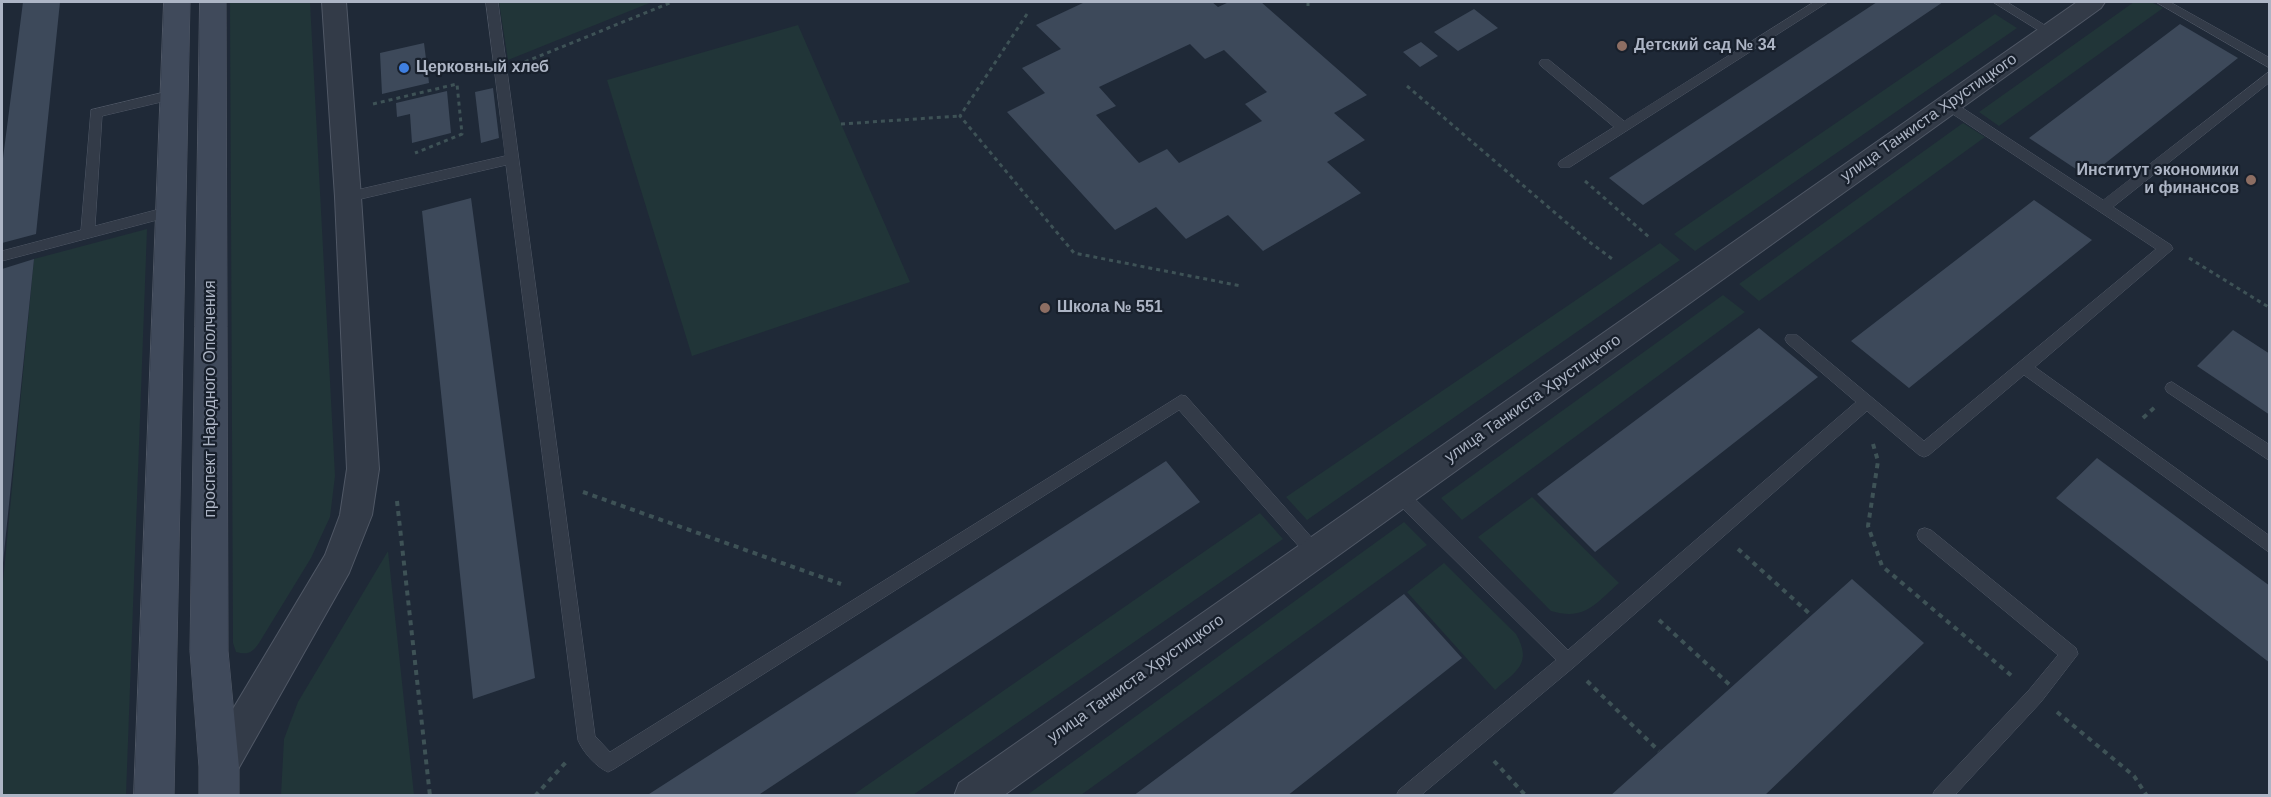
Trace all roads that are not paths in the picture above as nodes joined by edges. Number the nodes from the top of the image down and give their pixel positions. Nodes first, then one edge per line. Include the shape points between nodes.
1 (177, 2) edge
2 (213, 2) edge
3 (333, 2) edge
4 (492, 2) edge
5 (1822, 2) edge
6 (1999, 2) edge
7 (2093, 2) edge
8 (2162, 2) edge
9 (2050, 32) junction
10 (1545, 63) dead end
11 (2270, 64) edge
12 (2270, 75) edge
13 (174, 95) junction
14 (1947, 104) junction
15 (1622, 126) junction
16 (513, 159) junction
17 (1565, 164) road end
18 (348, 197) junction
19 (2103, 207) junction
20 (171, 211) junction
21 (88, 233) junction
22 (2, 256) edge
23 (1792, 339) dead end
24 (2024, 367) junction
25 (2172, 388) road end
26 (1865, 406) junction
27 (2270, 454) edge
28 (1399, 494) junction
29 (1925, 535) dead end
30 (2270, 546) edge
31 (1315, 553) junction
32 (1568, 661) junction
33 (219, 781) edge
34 (1410, 794) edge
35 (154, 795) edge
36 (972, 795) edge
37 (1941, 795) edge

1 - 13 main road
2 - 33 main road, проспект Народного Ополчения via 209,651
3 - 18 street
4 - 16 lane
5 - 15 lane
6 - 9 lane
7 - 9 street, улица Танкиста Хрустицкого
8 - 11 lane
9 - 14 street, улица Танкиста Хрустицкого
10 - 15 lane
12 - 19 lane
13 - 20 main road
13 - 21 lane via 96,113
14 - 19 lane
14 - 28 street, улица Танкиста Хрустицкого
15 - 17 lane
16 - 18 lane
16 - 31 lane via 587,740 608,763 1181,402
18 - 33 street via 363,469 356,515 338,562
19 - 24 lane via 2166,249
20 - 21 lane
20 - 35 main road
21 - 22 lane
23 - 26 lane
24 - 26 lane via 1924,450
24 - 30 lane
25 - 27 lane
26 - 32 lane
28 - 31 street, улица Танкиста Хрустицкого
28 - 32 lane
29 - 37 lane via 2070,654
31 - 36 street, улица Танкиста Хрустицкого
32 - 34 lane

